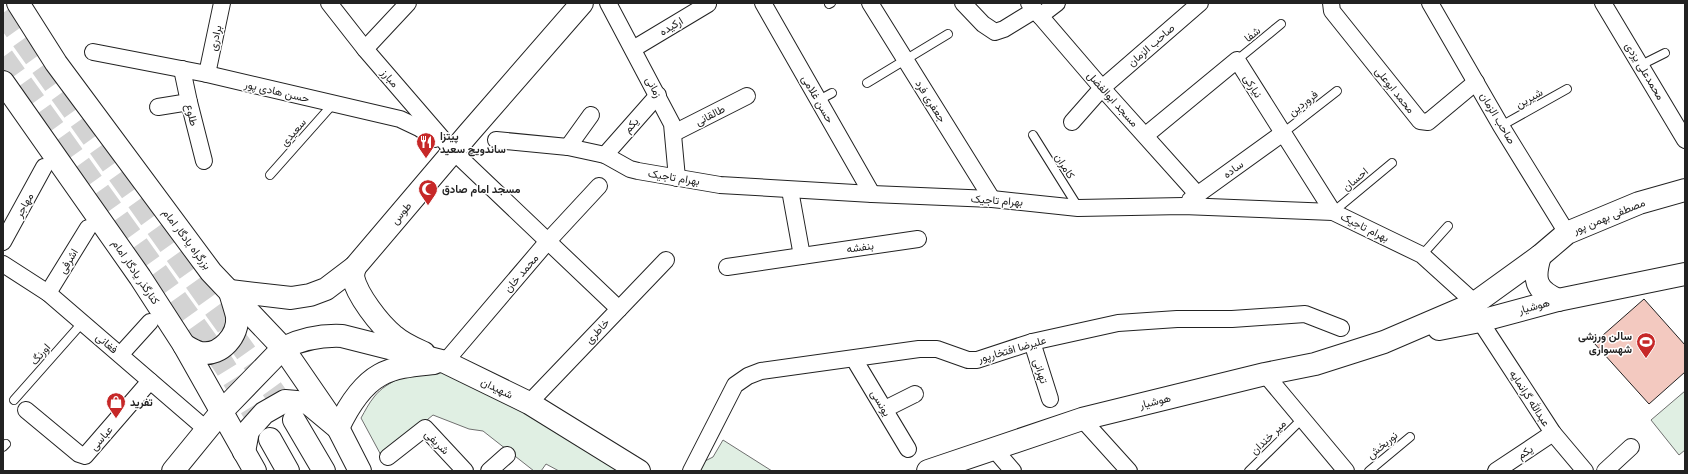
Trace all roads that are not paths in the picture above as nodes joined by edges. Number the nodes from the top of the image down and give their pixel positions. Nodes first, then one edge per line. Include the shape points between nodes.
1 (18, 3) edge
2 (222, 3) edge
3 (329, 3) edge
4 (408, 3) edge
5 (582, 3) edge
6 (608, 3) edge
7 (763, 3) edge
8 (870, 3) edge
9 (964, 3) edge
10 (1057, 3) edge
11 (1200, 3) edge
12 (1331, 3) edge
13 (1430, 3) edge
14 (1603, 3) edge
15 (708, 4) dead end
16 (1035, 10) edge
17 (1281, 24) dead end
18 (948, 34) dead end
19 (633, 49) junction
20 (365, 50) junction
21 (93, 52) dead end
22 (1664, 53) dead end
23 (905, 60) junction
24 (1237, 60) junction
25 (1641, 65) junction
26 (182, 69) junction
27 (207, 74) junction
28 (3, 82) edge
29 (1476, 82) junction
30 (867, 83) dead end
31 (1102, 88) junction
32 (1567, 89) dead end
33 (1337, 91) dead end
34 (658, 95) junction
35 (747, 96) dead end
36 (188, 102) junction
37 (333, 104) junction
38 (158, 108) dead end
39 (591, 115) dead end
40 (1072, 122) dead end
41 (1501, 126) junction
42 (674, 133) junction
43 (1283, 133) junction
44 (1033, 135) dead end
45 (1146, 135) junction
46 (496, 140) dead end
47 (1685, 140) edge
48 (568, 147) junction
49 (453, 151) junction
50 (605, 155) junction
51 (204, 161) dead end
52 (1392, 163) dead end
53 (44, 167) dead end
54 (270, 175) dead end
55 (677, 178) junction
56 (599, 186) dead end
57 (790, 190) junction
58 (1685, 190) edge
59 (872, 194) junction
60 (1198, 195) junction
61 (992, 199) junction
62 (1183, 206) junction
63 (1078, 208) junction
64 (1333, 212) junction
65 (1448, 226) dead end
66 (88, 228) dead end
67 (1567, 233) junction
68 (918, 239) dead end
69 (3, 242) edge
70 (548, 242) junction
71 (1422, 255) junction
72 (802, 256) junction
73 (1540, 256) junction
74 (666, 260) dead end
75 (726, 267) dead end
76 (355, 268) junction
77 (5, 270) edge
78 (1685, 274) edge
79 (230, 291) junction
80 (48, 293) junction
81 (1558, 300) junction
82 (619, 308) junction
83 (1477, 312) junction
84 (82, 322) junction
85 (150, 322) dead end
86 (1341, 328) dead end
87 (1032, 342) junction
88 (184, 346) junction
89 (283, 348) junction
90 (121, 354) junction
91 (854, 359) junction
92 (445, 362) junction
93 (1265, 374) junction
94 (150, 380) junction
95 (915, 394) dead end
96 (1050, 399) dead end
97 (529, 403) junction
98 (20, 405) joint
99 (885, 409) junction
100 (222, 411) junction
101 (1082, 419) junction
102 (294, 420) tunnel mouth
103 (1302, 420) junction
104 (338, 428) junction
105 (207, 430) junction
106 (1553, 433) junction
107 (1410, 437) dead end
108 (270, 438) tunnel mouth
109 (1631, 447) dead end
110 (908, 448) dead end
111 (994, 449) junction
112 (244, 452) junction
113 (507, 455) dead end
114 (388, 457) dead end
115 (174, 471) edge
116 (255, 471) edge
117 (288, 471) edge
118 (324, 471) edge
119 (360, 471) edge
120 (465, 471) edge
121 (489, 471) edge
122 (639, 471) edge
123 (691, 471) edge
124 (928, 471) edge
125 (1013, 471) edge
126 (1129, 471) edge
127 (1249, 471) edge
128 (1346, 471) edge
129 (1369, 471) edge
130 (1496, 471) edge
131 (1585, 471) edge
132 (1605, 471) edge

1 - 79 main road, بزرگراه یادگار امام via 56,63 211,272
2 - 27 street, برادری
3 - 20 street, مبارز
4 - 20 street
5 - 49 main road, طوس
6 - 19 street, زمانی
7 - 59 street, حسن غلامی via 825,97
8 - 23 street, جعفری فرد
9 - 16 street via 983,24 995,32 1004,30
10 - 16 street
11 - 31 street, صاحب الزمان
12 - 29 street, محمد ابوعلی via 1332,11 1420,121 1428,122
13 - 29 street, صاحب الزمان
14 - 25 street, محمدعلی یزدی
15 - 19 street, ارکیده
16 - 31 street, مسجد ابوالفضل
17 - 24 lane, شفا
18 - 23 lane
19 - 34 street, زمانی
20 - 49 street, مبارز
21 - 26 street, حسن هادی پور
22 - 25 lane
23 - 30 lane
23 - 61 street, جعفری فرد
24 - 43 street, نیارکی
24 - 45 street
25 - 47 street, محمدعلی یزدی
26 - 27 street, حسن هادی پور
26 - 36 street, طلوع
27 - 37 street, حسن هادی پور
28 - 88 main road, کنارگذر یادگار امام via 140,276
29 - 41 street, صاحب الزمان
31 - 40 street, صاحب الزمان
31 - 45 street, مسجد ابوالفضل
32 - 41 lane, شیرین
33 - 43 lane, فروردین
34 - 42 street, زمانی
34 - 50 street, یکم
35 - 42 street, طالقانی
36 - 38 street
36 - 51 street, طلوع
37 - 49 street, حسن هادی پور via 400,119 419,128
37 - 54 lane, سعیدی
39 - 48 street
41 - 67 street, صاحب الزمان
42 - 55 street, زمانی
43 - 60 street, ساده
43 - 64 street, نیارکی
44 - 63 lane, کامران
45 - 60 street, مسجد ابوالفضل
46 - 48 street, بهرام تاجیک
48 - 50 street, بهرام تاجیک
49 - 70 street
49 - 76 main road, طوس
50 - 55 street, بهرام تاجیک via 630,169
52 - 64 lane, احسان
53 - 69 street, مهاجر
55 - 57 street, بهرام تاجیک via 720,185
56 - 70 street, محمد خان
57 - 59 street, بهرام تاجیک
57 - 72 street
58 - 67 main road, مصطفی بهمن پور via 1639,203
59 - 61 street, بهرام تاجیک
60 - 62 street, ساده
61 - 63 street, بهرام تاجیک
62 - 63 street, بهرام تاجیک
62 - 64 street, بهرام تاجیک
64 - 71 street, بهرام تاجیک
65 - 71 lane
66 - 80 street, اشرفی
67 - 73 main road, مصطفی بهمن پور
68 - 72 street, بنفشه
70 - 82 street
70 - 92 street, محمد خان
71 - 83 street, بهرام تاجیک
72 - 75 street, بنفشه
73 - 81 main road via 1536,270 1538,284 1547,295
73 - 83 main road, مصطفی بهمن پور
74 - 82 street, خاطری
76 - 79 main road, طوس via 326,289 310,295 291,298
76 - 92 main road via 353,276 361,295 393,336
77 - 80 street, فغانی
78 - 81 main road, هوشیار
79 - 88 main road via 237,316 236,328 230,342 214,351 201,353
79 - 89 main road, بزرگراه یادگار امام
80 - 84 street, فغانی
81 - 83 main road, هوشیار
82 - 97 street, خاطری
83 - 93 main road, هوشیار via 1315,364
83 - 106 street, عبدالله گرانمایه
84 - 90 street, فغانی
84 - 98 lane, اورنگ
85 - 90 street
86 - 87 street, علیرضا افتخارپور via 1305,314 1232,319 1177,319 1118,323
87 - 91 street, علیرضا افتخارپور via 977,360 968,360 937,349 919,349
87 - 96 street, تهرانی
88 - 100 main road, کنارگذر یادگار امام
89 - 92 main road, شهیدان via 308,338 342,336
89 - 100 main road
89 - 104 main road, بزرگراه یادگار امام
90 - 94 street, فغانی
91 - 99 street, یونسی
91 - 123 street, علیرضا افتخارپور via 761,371 748,376 735,385
92 - 97 main road, شهیدان
92 - 104 main road via 405,367 379,375 352,402
93 - 101 main road, هوشیار
93 - 103 street
94 - 98 street, عباسی via 85,456 79,454
94 - 105 street, فغانی
95 - 99 street
97 - 122 main road, شهیدان
99 - 110 street, یونسی
100 - 105 main road
100 - 112 main road, کنارگذر یادگار امام
101 - 111 main road, هوشیار
101 - 126 street
102 - 118 main road
103 - 127 lane, میر خندان
103 - 128 street
104 - 112 main road via 308,403 285,401 264,412 248,431
104 - 119 main road, بزرگراه یادگار امام
105 - 115 main road
106 - 130 street, یکم
106 - 131 street, عبدالله گرانمایه
107 - 129 lane, نوربخش
108 - 117 main road
109 - 132 street
111 - 124 main road, هوشیار
111 - 125 street
112 - 116 main road, کنارگذر یادگار امام
113 - 121 street
114 - 120 street, شریفی via 425,428

